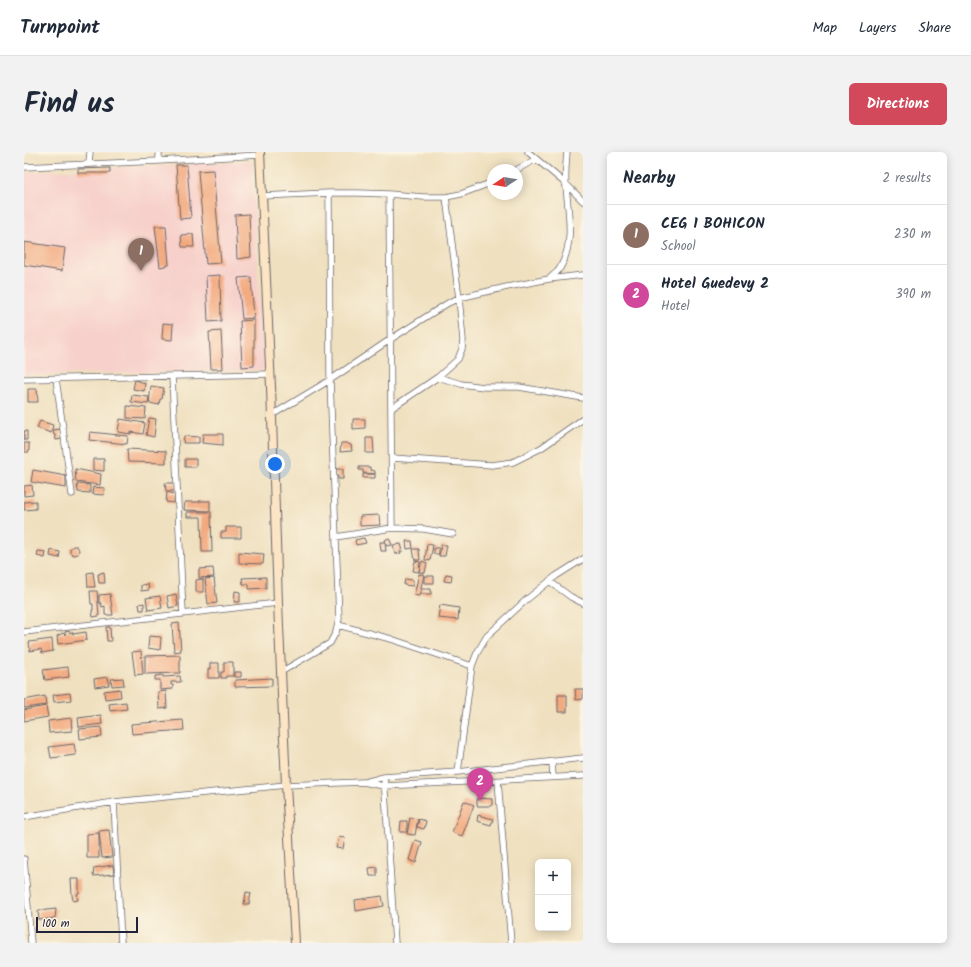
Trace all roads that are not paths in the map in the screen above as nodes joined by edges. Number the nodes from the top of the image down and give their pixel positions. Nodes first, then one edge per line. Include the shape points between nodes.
1 (90, 152) edge
2 (159, 152) edge
3 (528, 152) edge
4 (567, 152) edge
5 (260, 154) edge
6 (536, 159) junction
7 (159, 161) junction
8 (89, 164) junction
9 (523, 166) edge
10 (24, 167) edge
11 (487, 184) edge
12 (566, 184) junction
13 (329, 193) junction
14 (389, 194) junction
15 (262, 196) junction
16 (446, 197) junction
17 (583, 201) edge
18 (583, 275) edge
19 (549, 279) junction
20 (459, 298) junction
21 (391, 339) junction
22 (270, 374) junction
23 (172, 376) junction
24 (438, 377) junction
25 (24, 379) edge
26 (56, 379) junction
27 (330, 380) junction
28 (583, 398) edge
29 (392, 408) junction
30 (272, 415) junction
31 (583, 419) edge
32 (392, 458) junction
33 (72, 494) dead end
34 (392, 528) junction
35 (453, 534) dead end
36 (336, 537) junction
37 (583, 559) edge
38 (549, 581) junction
39 (278, 603) junction
40 (583, 603) edge
41 (183, 614) junction
42 (338, 624) junction
43 (24, 632) edge
44 (472, 666) junction
45 (281, 672) junction
46 (583, 758) edge
47 (552, 761) junction
48 (458, 772) junction
49 (583, 776) edge
50 (384, 777) junction
51 (553, 777) junction
52 (498, 781) junction
53 (363, 782) junction
54 (286, 784) junction
55 (384, 786) junction
56 (114, 802) junction
57 (24, 817) edge
58 (24, 859) edge
59 (31, 943) edge
60 (121, 943) edge
61 (295, 943) edge
62 (394, 943) edge
63 (511, 943) edge

1 - 8 street
2 - 7 street
3 - 6 street
4 - 12 street
5 - 7 street
5 - 15 street
6 - 9 street
6 - 12 street
7 - 8 street
8 - 10 street
11 - 16 street
12 - 17 street
12 - 19 street via 569,219 567,253 560,269
13 - 14 street
13 - 15 street
13 - 27 street
14 - 16 street
14 - 21 street
15 - 22 street
16 - 20 street
18 - 19 street
19 - 20 street
20 - 21 street
20 - 24 street via 462,349 458,359
21 - 27 street
21 - 29 street
22 - 23 street
22 - 30 street
23 - 26 street
23 - 41 street
24 - 28 street via 461,384 519,387
24 - 29 street
25 - 26 street
26 - 33 street
27 - 30 street
27 - 36 street
29 - 32 street
30 - 39 street
31 - 32 street via 541,448 513,462 492,465
32 - 34 street
34 - 35 street via 424,529
34 - 36 street
36 - 42 street
37 - 38 street
38 - 40 street
38 - 44 street via 487,636
39 - 41 street
39 - 45 street
41 - 43 street
42 - 44 street
42 - 45 street via 330,643
44 - 48 street
45 - 54 street
46 - 47 street
47 - 48 street
47 - 51 street
48 - 50 street
49 - 51 street
50 - 53 street
50 - 55 street
51 - 52 street
52 - 55 street
52 - 63 street
53 - 54 street
53 - 55 street
54 - 56 street
54 - 61 street
55 - 62 street
56 - 57 street
56 - 60 street
58 - 59 street

